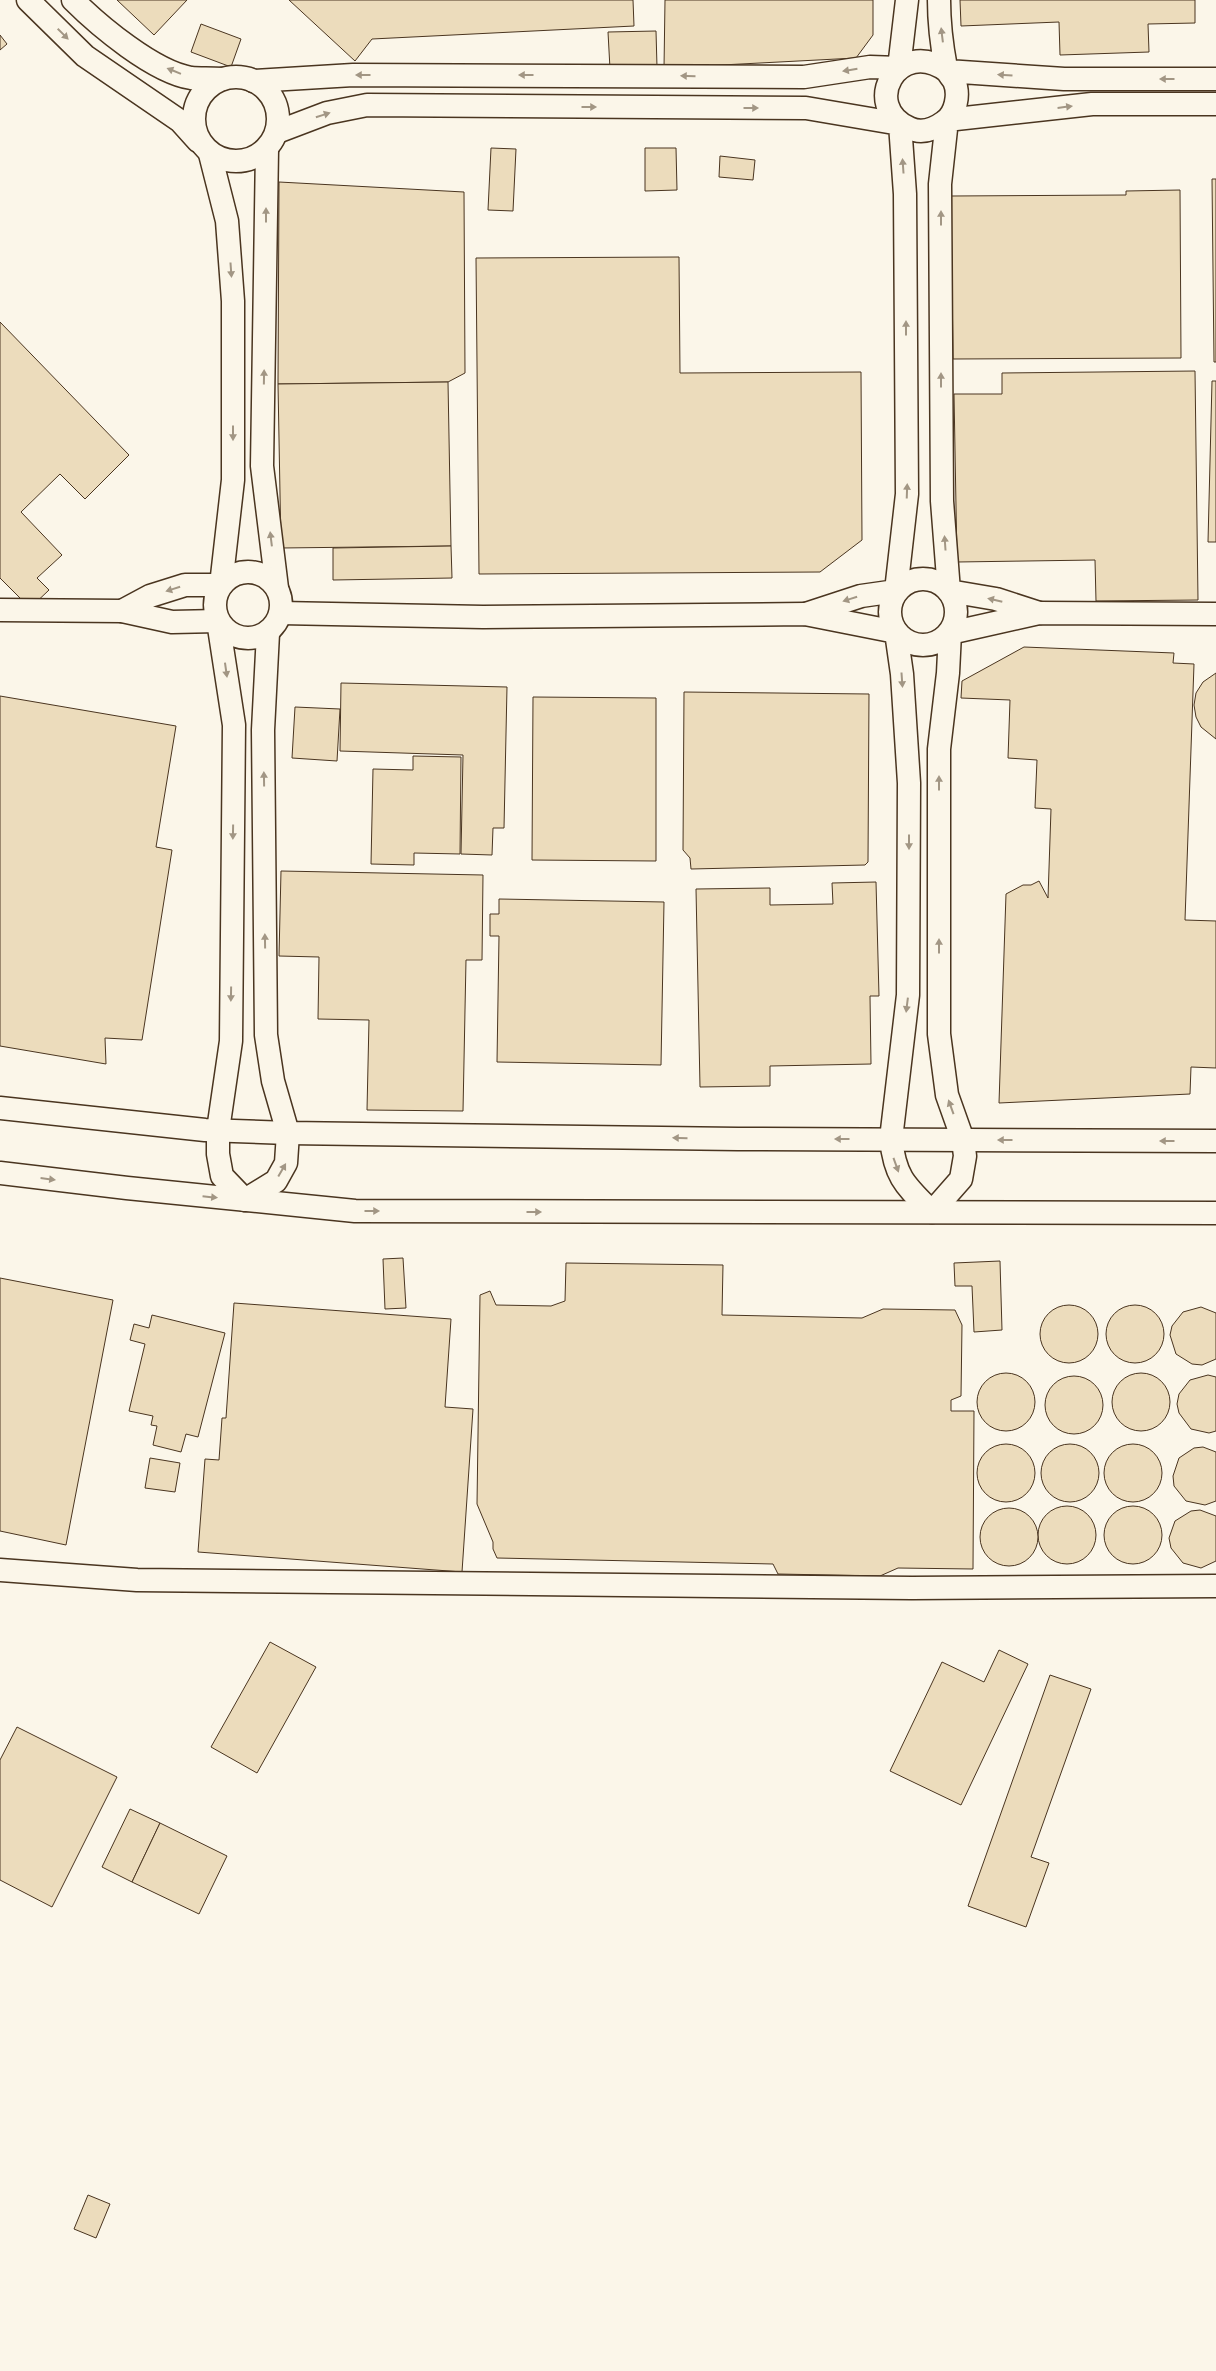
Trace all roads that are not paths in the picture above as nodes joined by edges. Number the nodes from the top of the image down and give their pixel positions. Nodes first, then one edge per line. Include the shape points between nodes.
1 (28, 0) edge
2 (72, 0) edge
3 (907, 0) edge
4 (939, 0) edge
5 (899, 68) junction
6 (946, 71) junction
7 (222, 79) junction
8 (1118, 79) junction
9 (1216, 79) edge
10 (254, 81) junction
11 (1116, 104) junction
12 (1216, 104) edge
13 (947, 120) junction
14 (900, 124) junction
15 (272, 140) junction
16 (205, 148) junction
17 (233, 301) junction
18 (265, 302) junction
19 (221, 585) junction
20 (277, 588) junction
21 (949, 591) junction
22 (896, 592) junction
23 (0, 610) edge
24 (122, 611) junction
25 (1039, 613) junction
26 (281, 614) junction
27 (805, 614) junction
28 (1216, 614) edge
29 (218, 622) junction
30 (896, 632) junction
31 (268, 633) junction
32 (950, 633) junction
33 (0, 1108) edge
34 (218, 1130) junction
35 (288, 1133) junction
36 (891, 1140) junction
37 (963, 1140) junction
38 (1216, 1141) edge
39 (0, 1173) edge
40 (245, 1200) junction
41 (932, 1212) junction
42 (1216, 1213) edge
43 (0, 1570) edge
44 (1216, 1586) edge

1 -> 16 street via 85,56 180,120
7 -> 2 street via 190,78 152,63
3 - 5 street
6 -> 4 street
5 - 6 street via 909,62 924,60 936,63
5 -> 10 street via 870,67 804,77 353,74
5 - 14 street via 889,80 886,92 887,104
8 -> 6 street via 1064,79
6 - 13 street via 957,94 956,106
7 - 10 street via 239,77
7 - 16 street via 208,86 197,101 193,115 194,129
9 -> 8 street
8 - 11 street
10 - 15 street via 275,102 278,117
11 - 12 street
13 -> 11 street
13 - 14 street via 924,131 911,130
21 -> 13 street via 942,500 940,194
15 -> 14 street via 327,113 367,105 806,108
22 -> 14 street via 907,494 905,194
15 - 16 street via 253,158 238,162 224,160
18 -> 15 street
16 -> 17 street via 227,221
17 - 18 street
17 -> 19 street via 233,480
20 -> 18 street via 262,466
19 - 20 street via 230,577 249,572 269,579
19 -> 24 street via 184,585 150,596
19 - 29 street via 216,596
20 - 26 street
21 - 22 street via 934,580 923,578 911,580
25 -> 21 street via 996,599
21 - 32 street via 956,607 956,619
22 -> 27 street via 861,596
22 - 30 street via 889,610
23 - 24 street
24 - 29 street via 172,622
25 - 28 street
25 - 32 street
26 - 27 street via 483,617
26 - 31 street
27 - 30 street
29 - 31 street via 240,638 258,638
29 -> 34 street via 234,735 231,1041
30 - 32 street via 919,646 941,641
30 -> 36 street via 909,783 908,995
35 -> 31 street via 273,1081 266,1035 263,730
37 -> 32 street via 946,1095 940,1034 939,749
33 - 34 street
34 - 35 street
34 - 40 street via 222,1176
36 -> 35 street
40 -> 35 street via 276,1181 286,1163
36 - 37 street
36 -> 41 street via 893,1162 904,1184
38 -> 37 street
37 - 41 street via 965,1156 961,1179
39 -> 40 street
40 -> 41 street via 355,1211
41 - 42 street
43 - 44 street via 137,1580 912,1588

